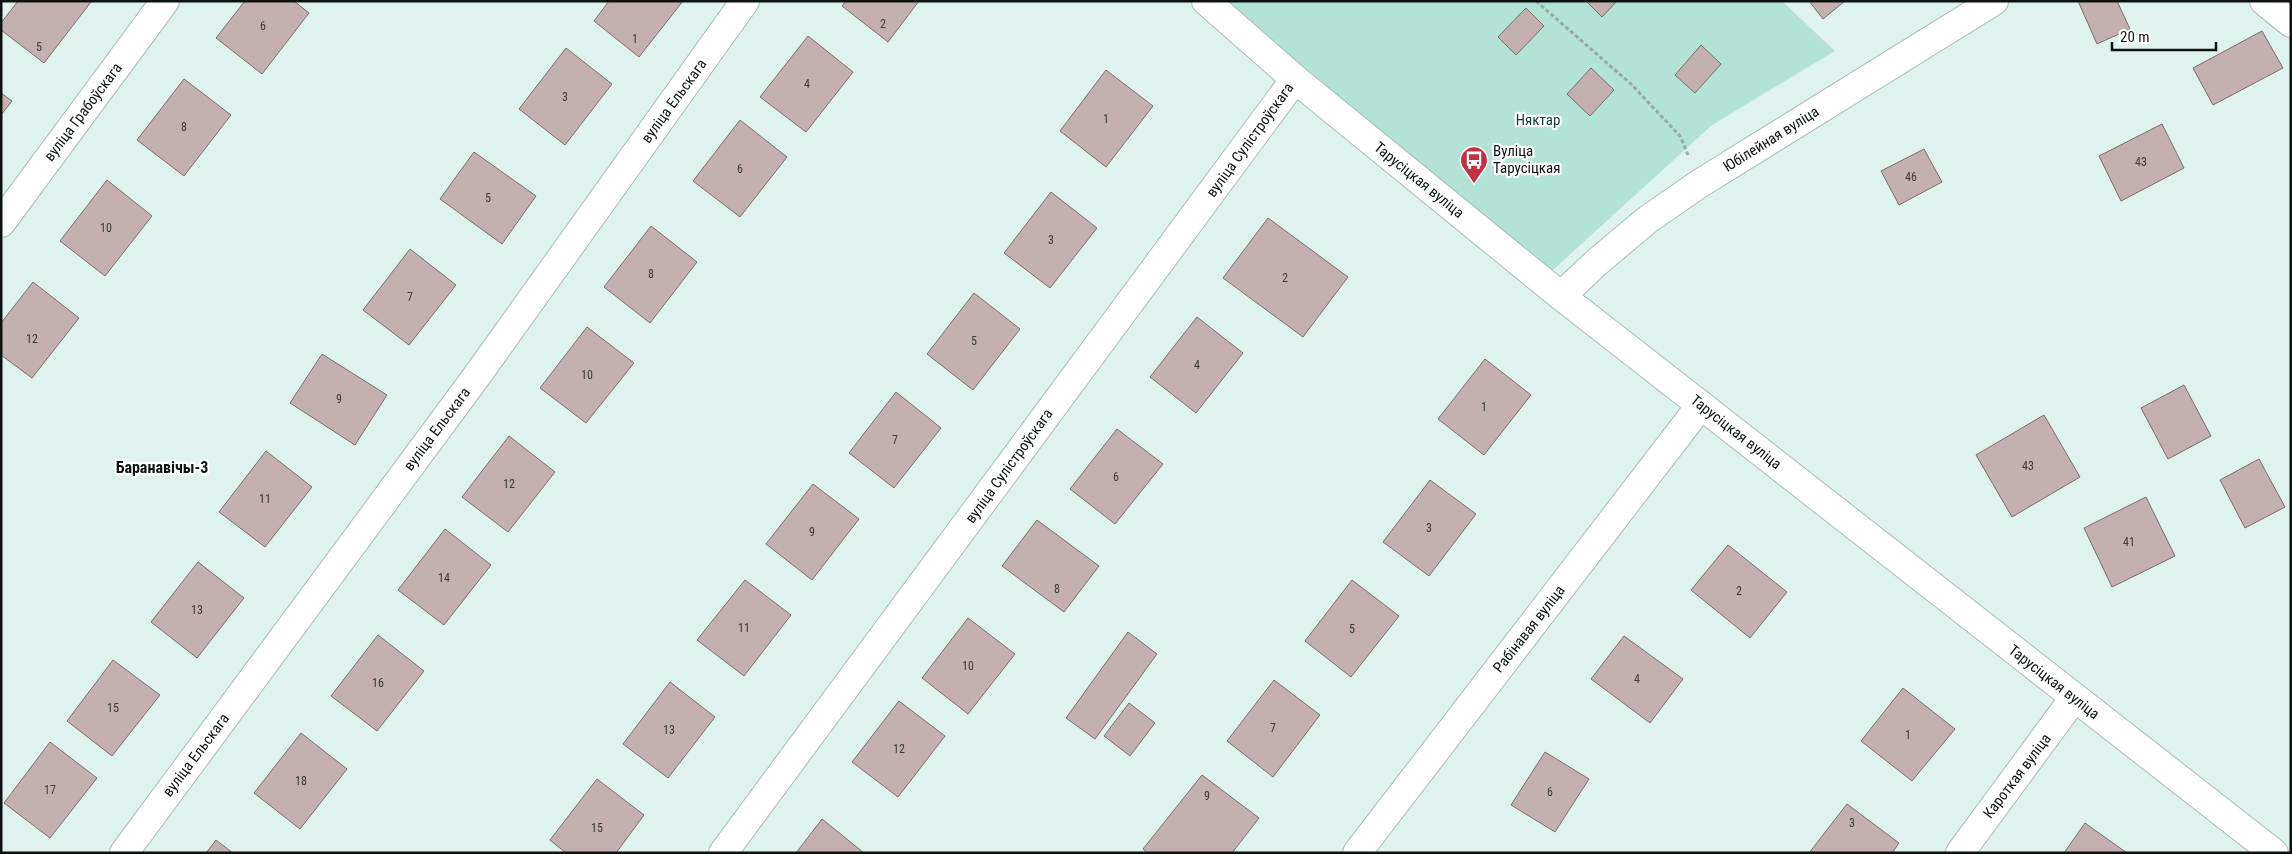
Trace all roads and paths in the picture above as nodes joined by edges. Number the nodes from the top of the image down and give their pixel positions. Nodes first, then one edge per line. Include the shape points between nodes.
1 (165, 1) edge
2 (745, 1) edge
3 (1206, 1) edge
4 (1536, 1) edge
5 (1994, 1) edge
6 (2264, 1) edge
7 (2291, 23) edge
8 (1295, 79) junction
9 (1699, 184) junction
10 (1, 223) edge
11 (1561, 296) junction
12 (1701, 405) junction
13 (2074, 698) junction
14 (124, 853) edge
15 (723, 853) edge
16 (1357, 853) edge
17 (1960, 853) edge
18 (2274, 853) edge

1 - 10 street, вуліца Грабоўскага
2 - 14 street, вуліца Ельскага via 476,376
3 - 8 street, Тарусіцкая вуліца
4 - 9 path via 1631,84 1680,136
5 - 9 street, Юбілейная вуліца
6 - 7 street
8 - 11 street, Тарусіцкая вуліца
8 - 15 street, вуліца Сулістроўскага
9 - 11 street, Юбілейная вуліца via 1647,220
11 - 12 street, Тарусіцкая вуліца
12 - 13 street, Тарусіцкая вуліца
12 - 16 street, Рабінавая вуліца
13 - 17 street, Кароткая вуліца
13 - 18 street, Тарусіцкая вуліца

